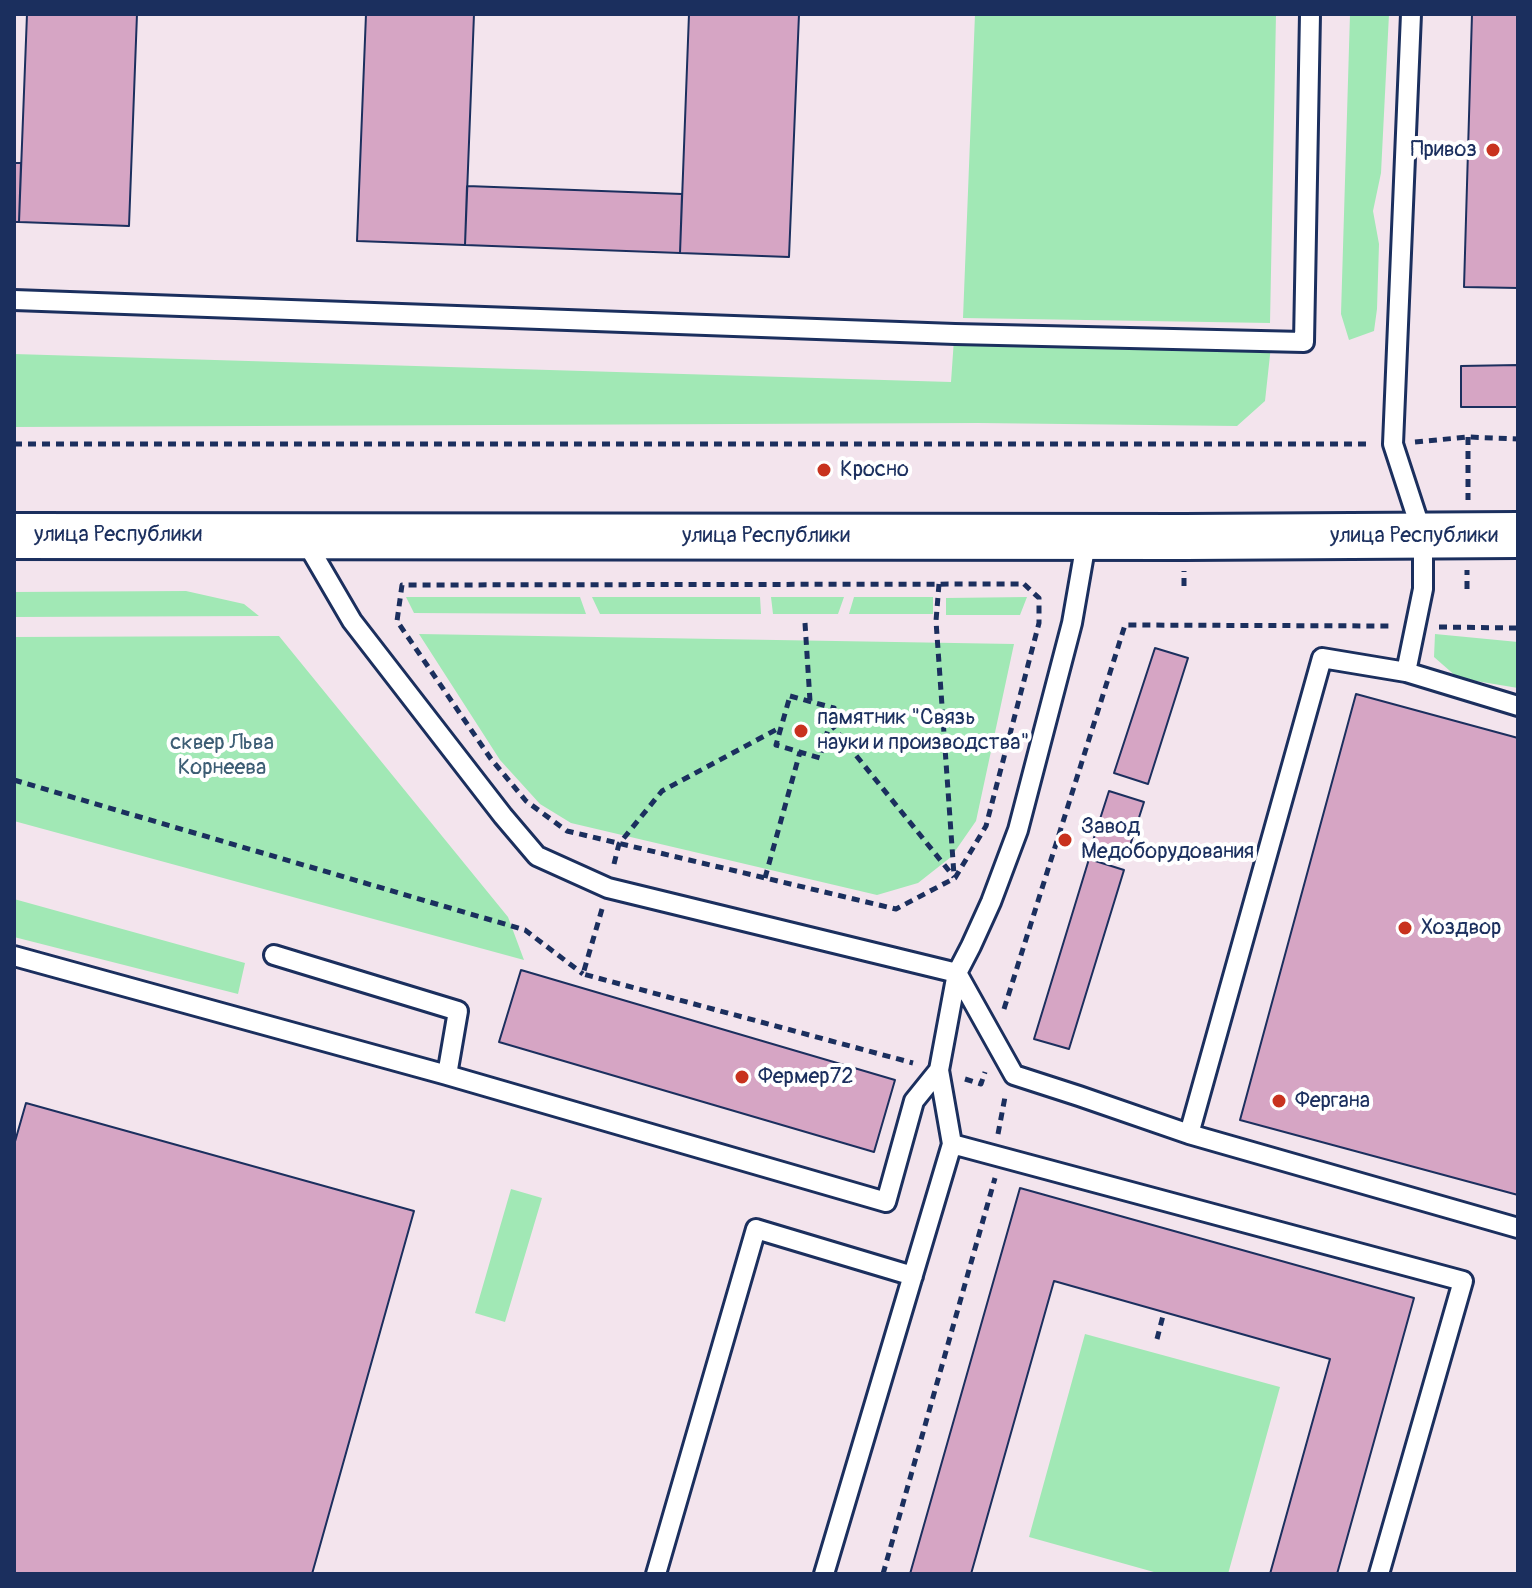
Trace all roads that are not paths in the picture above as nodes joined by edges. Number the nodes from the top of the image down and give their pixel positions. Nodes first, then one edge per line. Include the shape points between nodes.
1 (1310, 14) edge
2 (1411, 14) edge
3 (14, 300) edge
4 (302, 535) junction
5 (1518, 535) edge
6 (14, 536) edge
7 (1423, 536) junction
8 (1087, 537) junction
9 (1406, 672) junction
10 (1518, 706) edge
11 (274, 955) dead end
12 (14, 956) edge
13 (957, 973) junction
14 (939, 1070) junction
15 (447, 1075) junction
16 (1189, 1134) junction
17 (952, 1144) junction
18 (1518, 1228) edge
19 (913, 1276) junction
20 (656, 1574) edge
21 (824, 1574) edge
22 (1379, 1574) edge

1 - 3 lane via 1304,342
2 - 7 lane via 1393,444
4 - 6 main road, улица Республики
4 - 8 main road, улица Республики
4 - 13 lane via 352,621 537,856 608,888
5 - 7 main road, улица Республики
7 - 8 main road, улица Республики
7 - 9 lane via 1423,589
8 - 13 lane via 1072,623 1018,830
9 - 10 lane
9 - 16 lane via 1322,658
11 - 15 lane via 458,1011
12 - 15 lane
13 - 14 lane
13 - 16 lane via 1014,1075
14 - 15 lane via 914,1101 886,1202
14 - 17 lane
16 - 18 lane
17 - 19 lane
17 - 22 lane via 1463,1281
19 - 20 lane via 756,1229
19 - 21 lane

